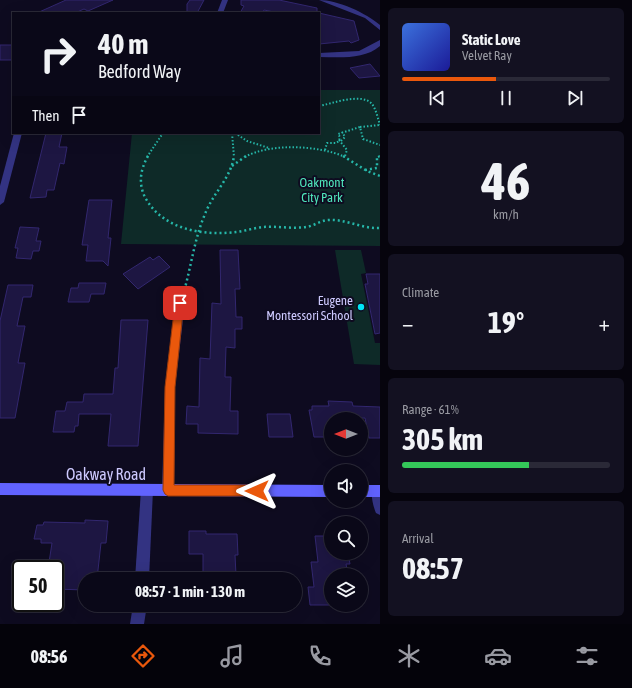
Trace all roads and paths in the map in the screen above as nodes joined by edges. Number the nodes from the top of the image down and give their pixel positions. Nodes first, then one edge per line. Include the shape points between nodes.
1 (225, 0) edge
2 (322, 0) edge
3 (220, 12) edge
4 (380, 28) edge
5 (380, 42) edge
6 (320, 55) edge
7 (320, 106) edge
8 (380, 125) edge
9 (360, 127) junction
10 (342, 132) junction
11 (18, 134) edge
12 (162, 134) edge
13 (233, 134) edge
14 (235, 134) edge
15 (340, 141) junction
16 (380, 145) edge
17 (271, 149) junction
18 (325, 150) junction
19 (345, 156) junction
20 (380, 156) edge
21 (232, 166) junction
22 (365, 170) junction
23 (380, 176) edge
24 (0, 202) edge
25 (380, 228) edge
26 (198, 231) junction
27 (180, 303) joint
28 (0, 489) edge
29 (146, 490) junction
30 (168, 490) junction
31 (324, 491) edge
32 (368, 491) edge
33 (378, 492) edge
34 (380, 508) edge
35 (142, 572) edge
36 (139, 612) edge
37 (136, 624) edge

1 - 3 street
2 - 4 street via 367,17
5 - 6 street via 373,48 358,53
7 - 8 path via 352,99 367,101 374,107
8 - 9 path
9 - 10 path
9 - 16 path via 363,140
10 - 15 path via 338,134
10 - 15 path via 345,137
11 - 24 street
12 - 26 path via 140,173 139,181 143,194 155,213 166,221 178,227
13 - 21 path via 235,148
14 - 17 path via 253,144
15 - 18 path via 327,142
15 - 19 path via 347,150
17 - 18 path
17 - 21 path via 246,156
18 - 19 path
19 - 22 path
20 - 22 path via 377,158 377,168
21 - 26 path
22 - 23 path
25 - 26 path via 330,220 305,227 268,227 226,233
26 - 27 path
27 - 30 street via 170,387
28 - 29 main road, Oakway Road
29 - 30 main road, Oakway Road
29 - 35 street
30 - 31 main road, Oakway Road
32 - 33 main road
33 - 34 street
36 - 37 street

